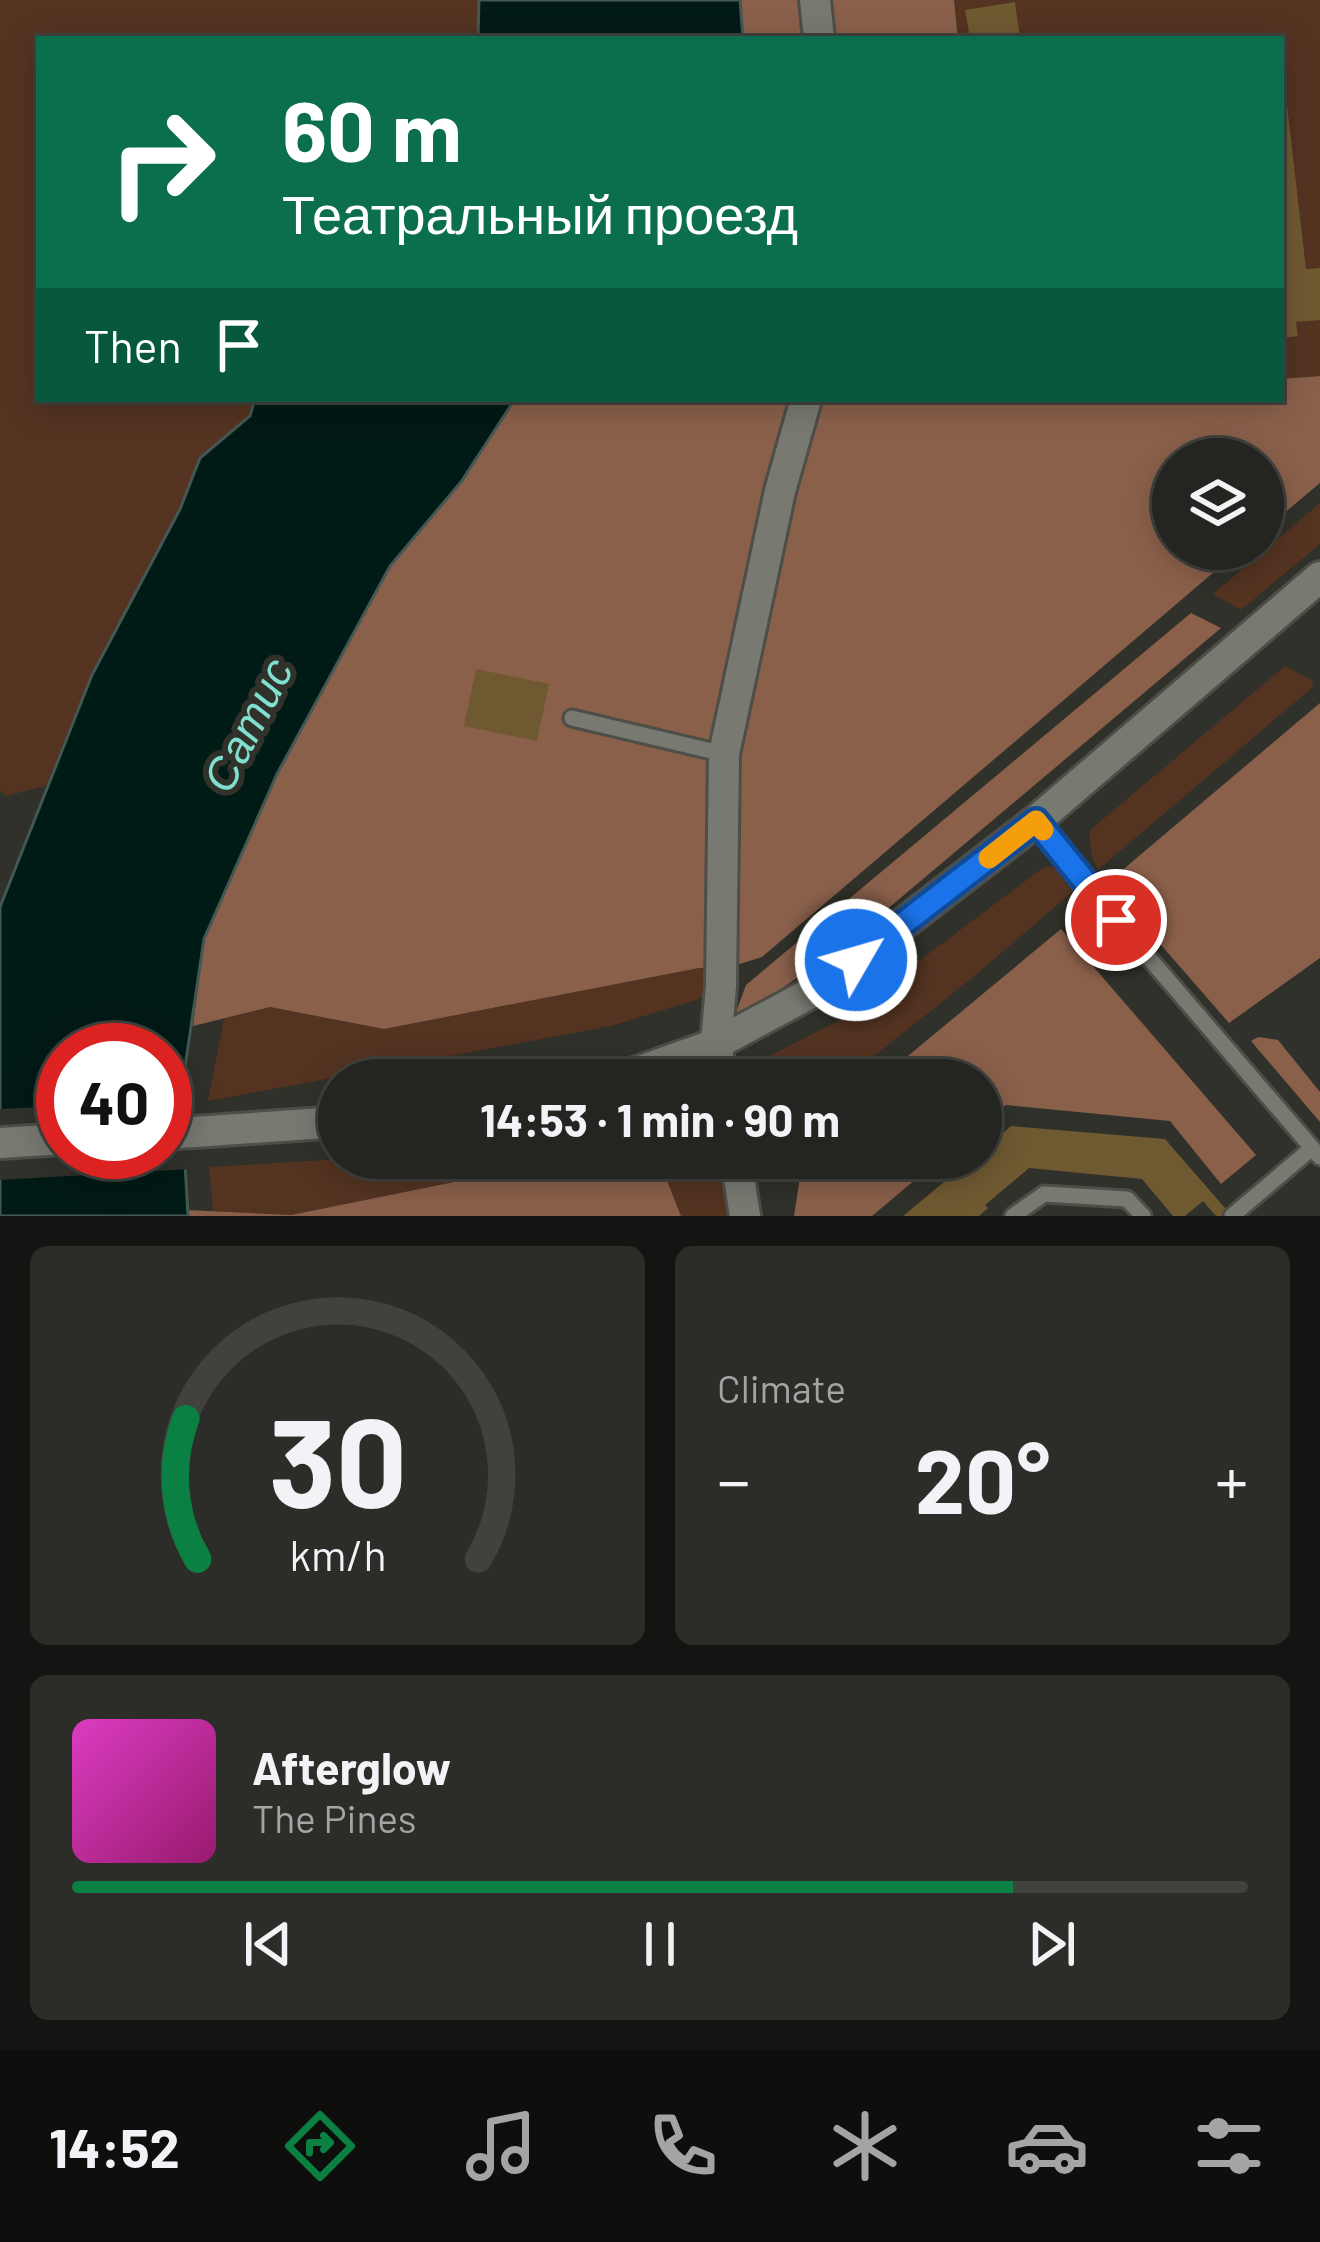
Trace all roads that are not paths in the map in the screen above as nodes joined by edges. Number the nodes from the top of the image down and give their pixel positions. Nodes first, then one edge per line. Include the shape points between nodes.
1 (815, 0) edge
2 (819, 36) edge
3 (805, 402) edge
4 (1320, 577) edge
5 (572, 718) dead end
6 (724, 754) junction
7 (1036, 821) junction
8 (716, 1044) junction
9 (674, 1059) edge
10 (718, 1059) edge
11 (318, 1124) edge
12 (192, 1132) edge
13 (36, 1141) edge
14 (0, 1143) edge
15 (1316, 1153) edge
16 (739, 1179) edge
17 (745, 1216) edge
18 (1013, 1216) edge
19 (1143, 1216) edge
20 (1232, 1216) edge

1 - 2 street
3 - 6 street
4 - 7 street
5 - 6 lane
6 - 8 street
7 - 8 street via 820,988
7 - 15 lane
8 - 9 street
8 - 10 street
11 - 12 street
13 - 14 street
15 - 20 lane
16 - 17 street
18 - 19 lane via 1044,1194 1127,1199

